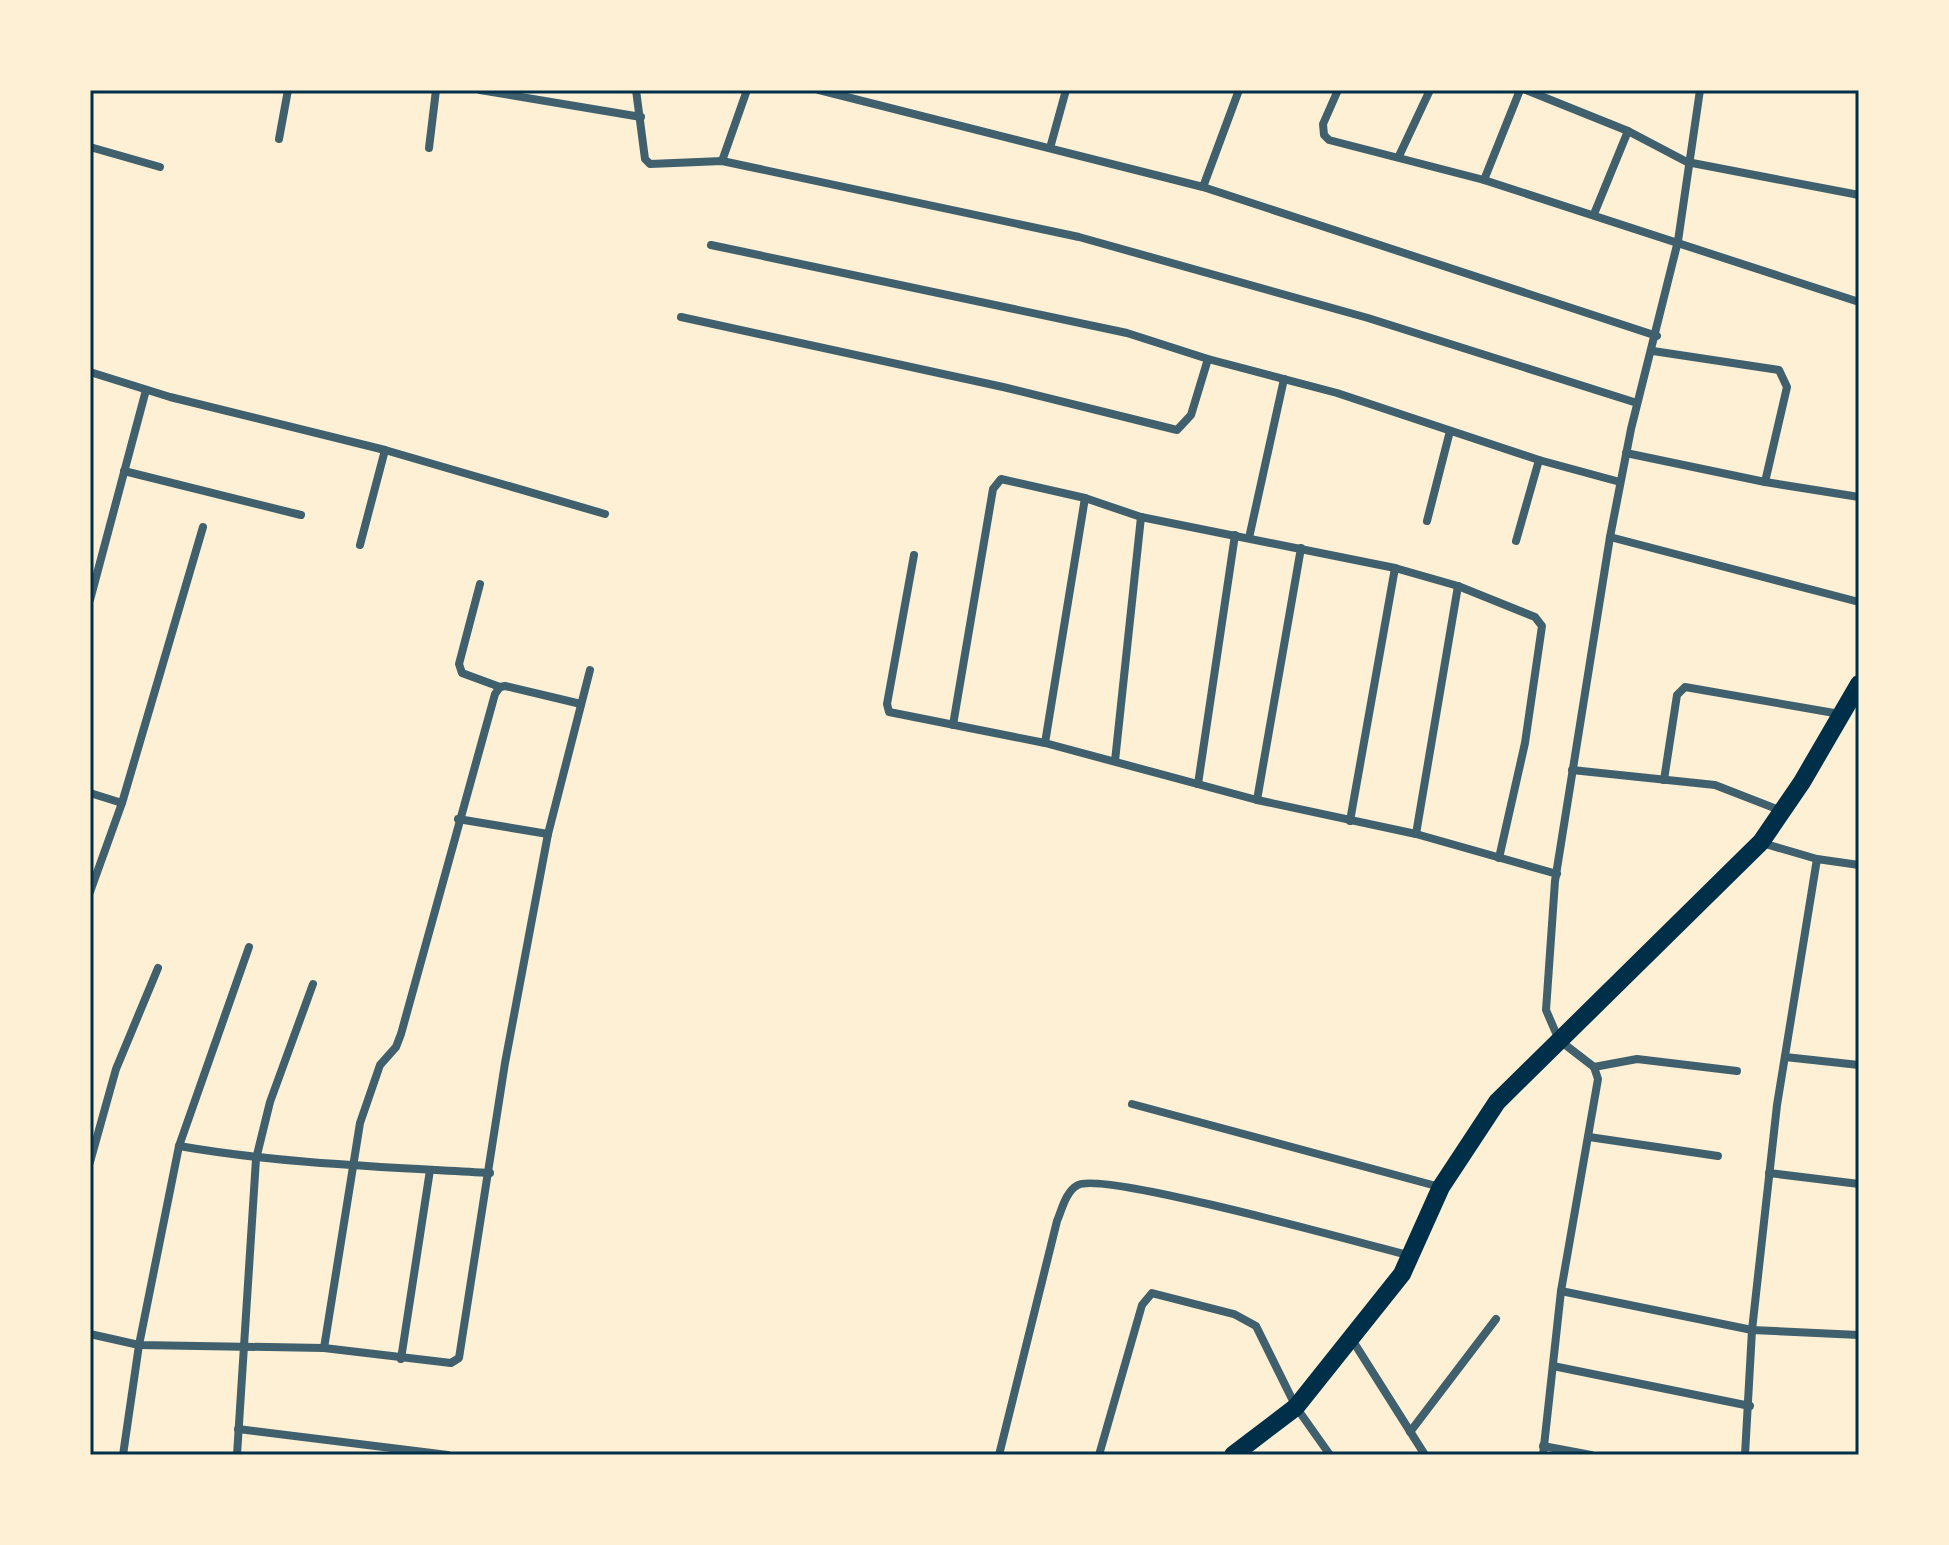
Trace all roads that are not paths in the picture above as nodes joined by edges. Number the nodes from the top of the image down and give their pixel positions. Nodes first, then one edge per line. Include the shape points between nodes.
1 (288, 90) edge
2 (436, 90) edge
3 (480, 90) edge
4 (636, 90) edge
5 (747, 90) edge
6 (819, 90) edge
7 (1066, 90) edge
8 (1239, 90) edge
9 (1338, 90) edge
10 (1430, 90) edge
11 (1523, 90) edge
12 (1700, 90) edge
13 (513, 93) edge
14 (641, 117) junction
15 (1628, 131) junction
16 (279, 139) dead end
17 (90, 147) edge
18 (429, 148) dead end
19 (1050, 148) junction
20 (1399, 156) junction
21 (722, 161) junction
22 (1687, 162) junction
23 (160, 167) dead end
24 (1484, 180) junction
25 (1203, 187) junction
26 (1859, 195) edge
27 (1594, 214) junction
28 (1678, 241) junction
29 (711, 245) dead end
30 (1859, 302) edge
31 (681, 317) dead end
32 (1657, 336) junction
33 (1653, 351) junction
34 (1208, 359) junction
35 (90, 372) edge
36 (1284, 379) junction
37 (146, 390) junction
38 (1637, 403) junction
39 (1450, 431) junction
40 (385, 450) junction
41 (1626, 453) junction
42 (1539, 460) junction
43 (124, 471) junction
44 (1620, 482) junction
45 (1765, 482) junction
46 (1859, 497) edge
47 (1085, 498) junction
48 (605, 514) dead end
49 (301, 515) dead end
50 (1141, 517) junction
51 (1427, 521) dead end
52 (203, 527) dead end
53 (1235, 535) junction
54 (1610, 537) junction
55 (1249, 538) junction
56 (1516, 541) dead end
57 (360, 545) dead end
58 (1301, 548) junction
59 (914, 555) dead end
60 (1395, 568) junction
61 (480, 584) dead end
62 (1458, 586) junction
63 (90, 600) edge
64 (1859, 602) edge
65 (590, 670) dead end
66 (1859, 684) edge
67 (500, 687) junction
68 (581, 704) junction
69 (1841, 714) junction
70 (953, 725) junction
71 (1045, 743) junction
72 (1115, 761) junction
73 (1572, 770) junction
74 (1664, 780) junction
75 (1198, 784) junction
76 (90, 793) edge
77 (1257, 800) junction
78 (122, 803) junction
79 (1782, 811) junction
80 (458, 819) junction
81 (1350, 821) junction
82 (548, 834) junction
83 (1416, 834) junction
84 (1761, 842) junction
85 (1499, 858) junction
86 (1817, 859) junction
87 (1859, 865) edge
88 (1557, 874) junction
89 (90, 892) edge
90 (249, 947) dead end
91 (158, 968) dead end
92 (313, 984) dead end
93 (1559, 1040) junction
94 (1785, 1057) junction
95 (1859, 1065) edge
96 (1594, 1067) junction
97 (1737, 1071) dead end
98 (1132, 1104) dead end
99 (1589, 1137) junction
100 (179, 1146) junction
101 (1718, 1156) dead end
102 (256, 1159) junction
103 (90, 1162) edge
104 (351, 1168) junction
105 (430, 1170) junction
106 (490, 1173) junction
107 (1769, 1173) junction
108 (1859, 1184) edge
109 (1441, 1187) junction
110 (1411, 1256) junction
111 (1561, 1291) junction
112 (1496, 1319) dead end
113 (1752, 1330) junction
114 (90, 1334) edge
115 (1859, 1335) edge
116 (1351, 1338) junction
117 (244, 1344) junction
118 (139, 1345) junction
119 (324, 1348) junction
120 (401, 1359) junction
121 (1553, 1366) junction
122 (1750, 1406) junction
123 (1296, 1407) junction
124 (238, 1429) junction
125 (1410, 1432) junction
126 (344, 1442) junction
127 (1543, 1450) edge
128 (123, 1455) edge
129 (237, 1455) edge
130 (343, 1455) edge
131 (448, 1455) edge
132 (999, 1455) edge
133 (1099, 1455) edge
134 (1233, 1455) edge
135 (1330, 1455) edge
136 (1425, 1455) edge
137 (1591, 1455) edge
138 (1745, 1455) edge

1 - 16 street
2 - 18 street
3 - 13 street
4 - 14 street
5 - 21 street
6 - 19 street
7 - 19 street
8 - 25 street
9 - 20 street via 1323,124 1324,135
10 - 20 street
11 - 15 street
11 - 24 street
12 - 22 street
13 - 14 street
14 - 21 street via 650,164
15 - 22 street
15 - 27 street
17 - 23 street
19 - 25 street
20 - 24 street
21 - 38 street via 1079,237 1368,318
22 - 26 street
22 - 28 street
24 - 27 street
25 - 32 street
27 - 28 street
28 - 30 street
28 - 32 street
29 - 34 street via 1127,333
31 - 34 street via 1177,430 1191,415
32 - 33 street
33 - 38 street
33 - 45 street via 1784,374 1787,387
34 - 36 street
35 - 37 street
36 - 39 street
36 - 55 street
37 - 40 street
37 - 43 street
38 - 41 street
39 - 42 street
39 - 51 street
40 - 48 street
40 - 57 street
41 - 44 street
41 - 45 street
42 - 44 street
42 - 56 street
43 - 49 street
43 - 63 street
44 - 54 street
45 - 46 street
47 - 50 street
47 - 70 street via 1007,478 997,482
47 - 71 street
50 - 53 street
50 - 72 street
52 - 78 street
53 - 55 street
53 - 75 street
54 - 64 street
54 - 73 street
55 - 58 street
58 - 60 street
58 - 77 street
59 - 70 street via 887,708 894,714
60 - 62 street
60 - 81 street
61 - 67 street via 459,664 462,673
62 - 83 street
62 - 85 street via 1535,617 1542,626 1525,743
65 - 68 street
66 - 69 main road
67 - 68 street
67 - 80 street
68 - 82 street
69 - 74 street via 1685,687 1677,695
69 - 79 main road
70 - 71 street
71 - 72 street
72 - 75 street
73 - 74 street
73 - 88 street
74 - 79 street via 1715,785
75 - 77 street
76 - 78 street
77 - 81 street
78 - 89 street
79 - 84 main road
80 - 82 street
80 - 104 street via 401,1034 380,1065
81 - 83 street
82 - 106 street
83 - 85 street
84 - 86 street
84 - 93 main road
85 - 88 street
86 - 87 street
86 - 94 street
88 - 93 street via 1545,1000
90 - 100 street
91 - 103 street via 116,1069
92 - 102 street via 270,1102
93 - 96 street
93 - 109 main road via 1497,1102
94 - 95 street
94 - 107 street
96 - 97 street via 1637,1059
96 - 99 street via 1597,1092
98 - 109 street
99 - 101 street
99 - 111 street
100 - 102 street
100 - 118 street
102 - 104 street
102 - 117 street
104 - 105 street
104 - 119 street
105 - 106 street
105 - 120 street
106 - 120 street via 459,1358 451,1363
107 - 108 street
107 - 113 street
109 - 110 main road
110 - 116 main road
110 - 132 street via 1155,1193 1091,1181 1077,1185 1057,1221
111 - 113 street
111 - 121 street
112 - 125 street
113 - 115 street
113 - 122 street
114 - 118 street
116 - 123 main road
116 - 125 street
117 - 118 street
117 - 119 street
117 - 124 street
118 - 128 street
119 - 120 street
121 - 122 street
121 - 127 street
122 - 138 street
123 - 133 street via 1256,1326 1234,1314 1152,1293 1142,1305
123 - 134 main road
123 - 135 street
124 - 126 street
124 - 129 street
125 - 136 street
126 - 130 street
126 - 131 street
127 - 137 street

